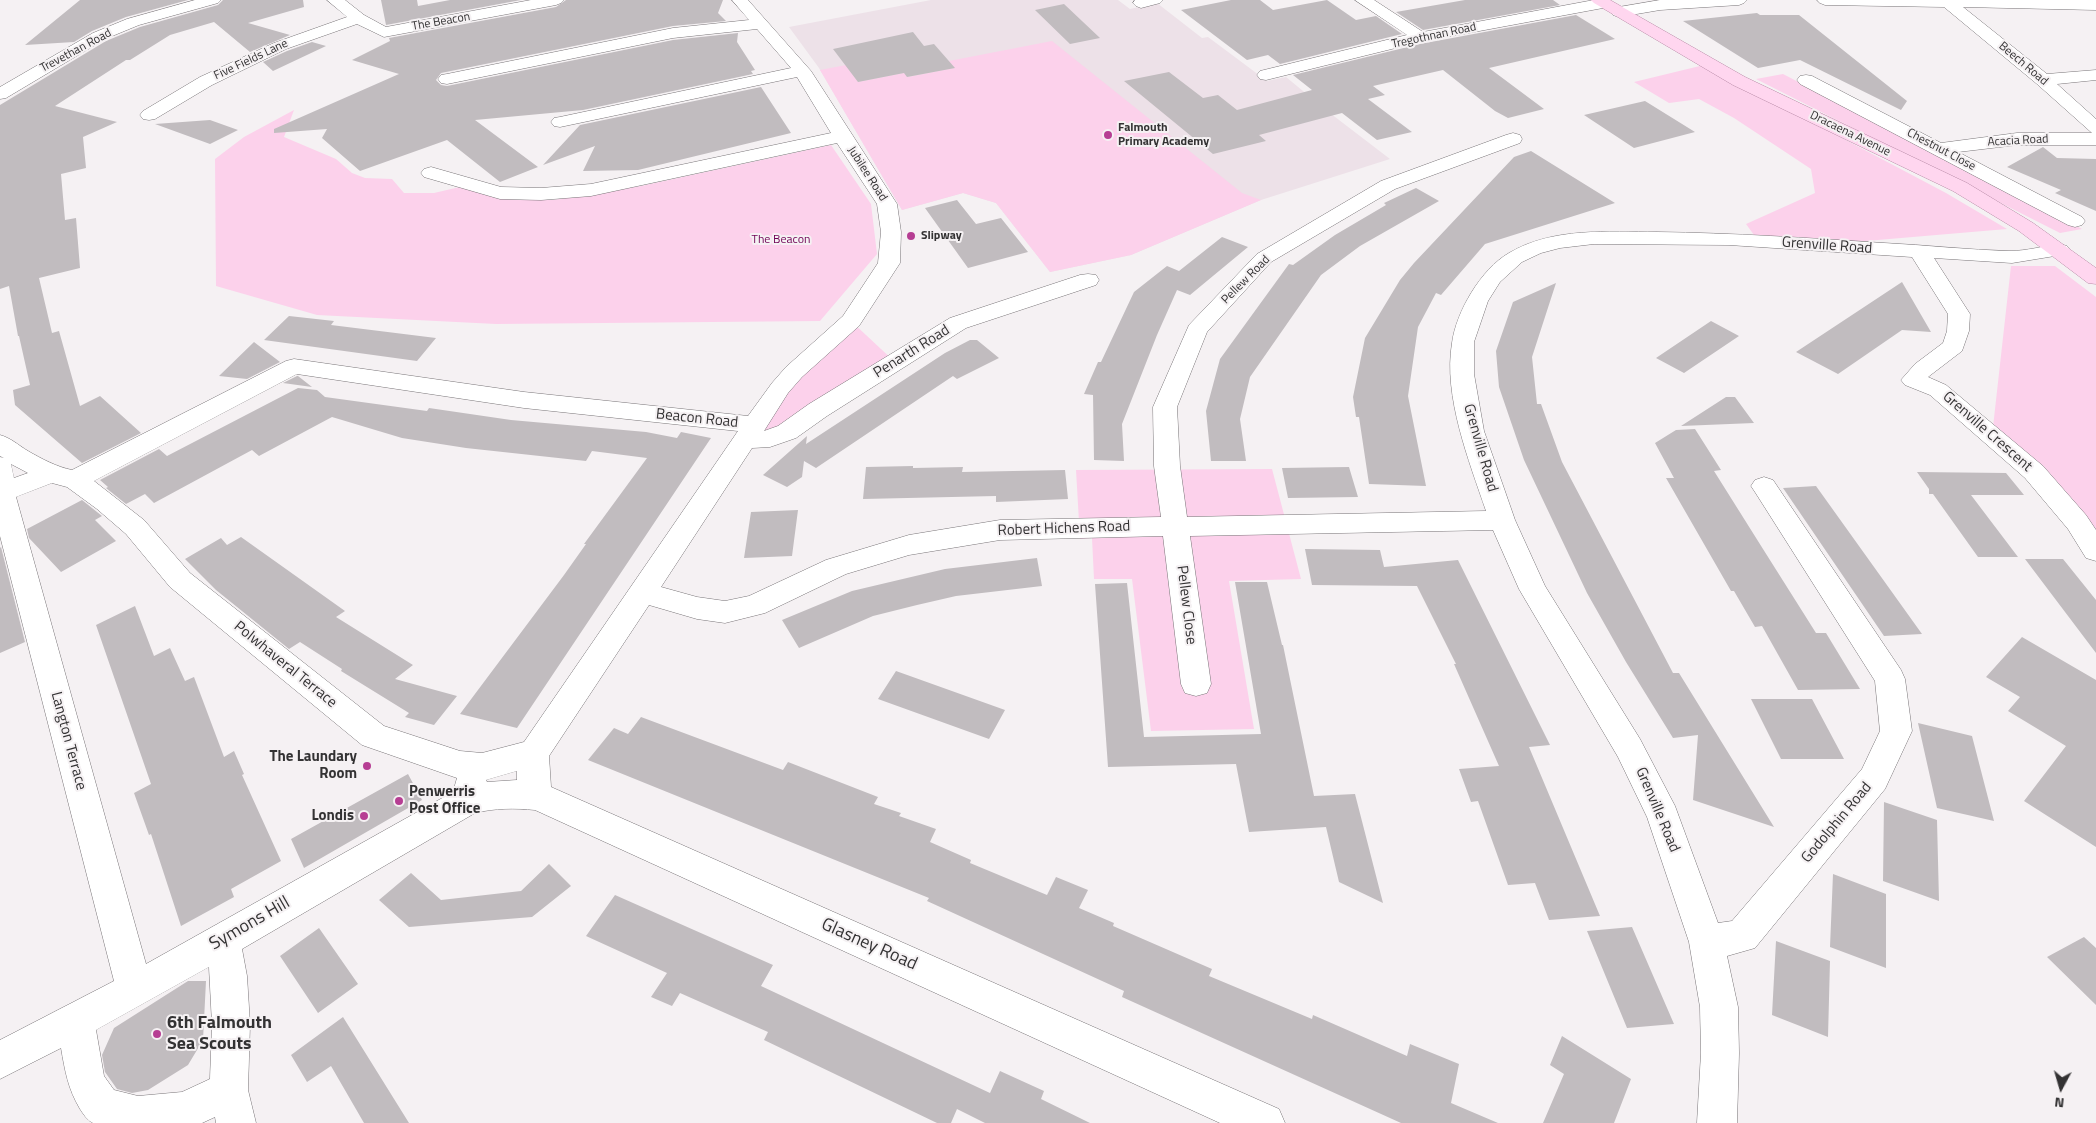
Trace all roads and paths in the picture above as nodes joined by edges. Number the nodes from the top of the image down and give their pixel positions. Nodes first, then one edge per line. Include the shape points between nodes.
1 (213, 0) edge
2 (335, 0) edge
3 (556, 0) edge
4 (740, 0) edge
5 (1363, 0) edge
6 (1738, 0) edge
7 (1825, 0) edge
8 (1946, 1) edge
9 (1607, 5) edge
10 (2096, 5) edge
11 (358, 18) junction
12 (762, 24) junction
13 (1420, 37) junction
14 (802, 71) junction
15 (1266, 75) dead end
16 (2096, 75) edge
17 (447, 79) dead end
18 (1806, 80) dead end
19 (2043, 80) junction
20 (0, 94) edge
21 (149, 115) dead end
22 (560, 122) dead end
23 (2096, 128) edge
24 (842, 136) junction
25 (1513, 139) dead end
26 (2096, 139) edge
27 (1940, 149) junction
28 (430, 173) dead end
29 (2075, 221) dead end
30 (2060, 250) junction
31 (1919, 252) junction
32 (2096, 278) edge
33 (1088, 280) dead end
34 (750, 433) junction
35 (0, 443) edge
36 (63, 477) junction
37 (1, 484) edge
38 (1764, 486) dead end
39 (1502, 520) junction
40 (1176, 526) junction
41 (2096, 551) edge
42 (642, 592) junction
43 (1196, 684) dead end
44 (534, 753) junction
45 (473, 766) junction
46 (538, 796) junction
47 (468, 801) junction
48 (222, 940) junction
49 (1707, 942) junction
50 (135, 990) junction
51 (76, 1022) junction
52 (0, 1060) edge
53 (232, 1107) edge
54 (1265, 1123) edge
55 (1717, 1123) edge

1 - 20 street, Trevethan Road via 134,22 99,36
2 - 11 street
3 - 11 street, The Beacon via 384,32
4 - 12 street, Jubilee Road
5 - 13 street
6 - 9 street, Tregothnan Road
7 - 8 street
8 - 10 street
8 - 19 street, Beech Road
9 - 13 street, Tregothnan Road
9 - 30 main road, Dracaena Avenue via 1739,81 1960,187
11 - 21 street, Five Fields Lane via 280,46 206,81
12 - 14 street, Jubilee Road
12 - 17 street via 673,33
13 - 15 street, Tregothnan Road
14 - 22 street
14 - 24 street, Jubilee Road
16 - 19 street
18 - 27 street, Chestnut Close
19 - 23 street, Beech Road
24 - 28 street via 591,190 500,193
24 - 34 street, Jubilee Road via 887,204 891,232 889,263 851,321 794,372
25 - 40 street, Pellew Road via 1388,185 1264,258 1197,330 1164,407 1167,466
26 - 27 street, Acacia Road via 2017,139
27 - 29 street, Chestnut Close
30 - 31 street, Grenville Road via 2012,257
30 - 32 main road, Dracaena Avenue
31 - 39 street, Grenville Road via 1729,239 1594,238 1558,242 1514,258 1492,278 1477,301 1463,342 1462,374 1472,431
31 - 41 street, Grenville Crescent via 1959,314 1954,346 1913,380 1938,390 2034,472
33 - 34 street, Penarth Road via 958,323 788,432 770,439
34 - 36 street, Beacon Road via 294,366
34 - 42 street, Beacon Road
35 - 36 street, Polwhaveral Terrace via 19,457
36 - 37 street
36 - 45 street, Polwhaveral Terrace via 106,502 135,528 180,580 373,736 460,765
37 - 50 street, Langton Terrace
38 - 49 street, Godolphin Road via 1890,679 1896,731 1874,779 1742,936
39 - 40 street, Robert Hichens Road
39 - 49 street, Grenville Road via 1534,589 1629,748 1663,816
40 - 42 street, Robert Hichens Road via 1000,530 909,545 836,566 755,605 725,612 697,608
40 - 43 street, Pellew Close
42 - 44 street, Beacon Road
44 - 45 street, Polwhaveral Terrace via 482,767
44 - 46 street via 533,783
45 - 47 street
46 - 47 street, Glasney Road via 506,793
46 - 54 street, Glasney Road
47 - 48 street, Symons Hill
48 - 50 street, Symons Hill
48 - 53 street via 229,976
49 - 55 street, Grenville Road via 1719,1007
50 - 51 street, Symons Hill
51 - 52 street, Symons Hill
51 - 53 street via 86,1083 102,1107 138,1116

